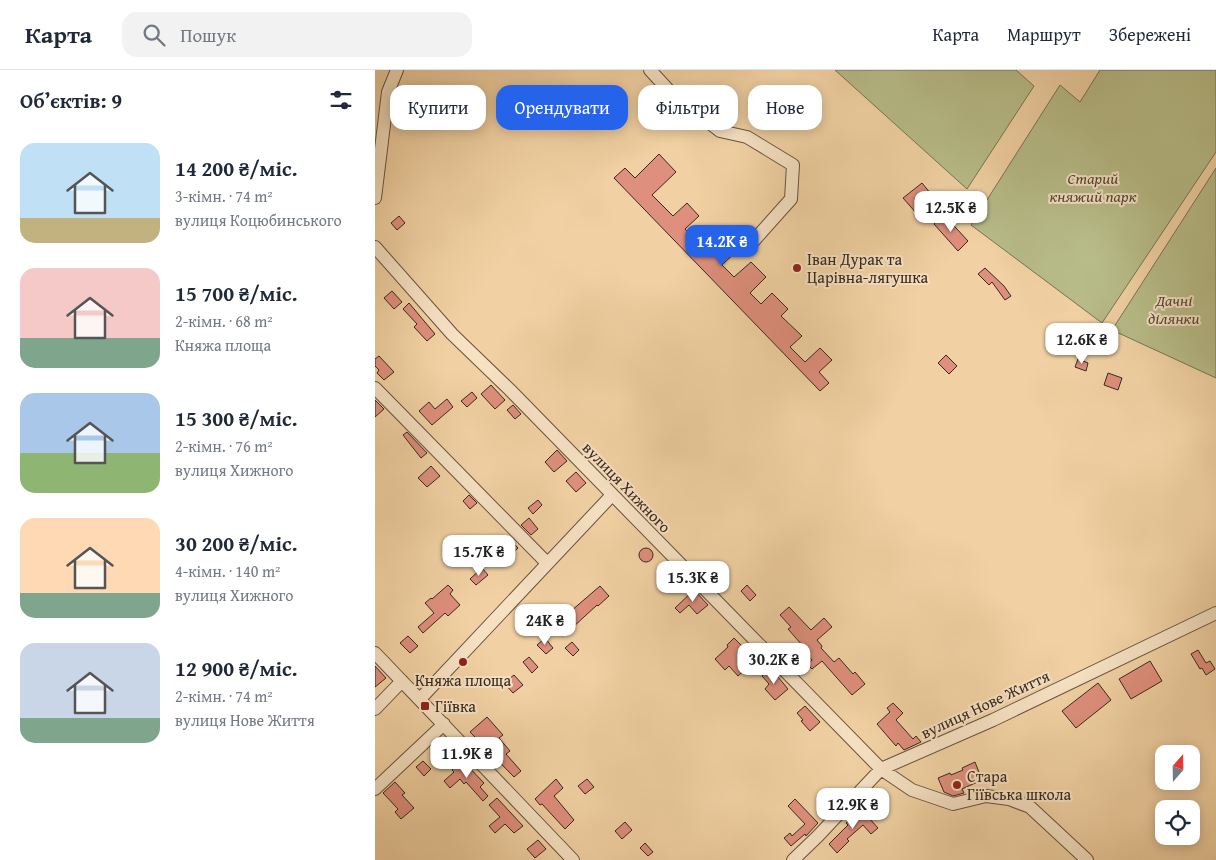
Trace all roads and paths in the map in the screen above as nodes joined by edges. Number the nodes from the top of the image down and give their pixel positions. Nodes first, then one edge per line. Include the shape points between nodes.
1 (397, 70) edge
2 (650, 70) edge
3 (375, 198) edge
4 (749, 245) dead end
5 (375, 247) edge
6 (375, 388) edge
7 (612, 495) junction
8 (547, 564) junction
9 (1216, 613) edge
10 (375, 652) edge
11 (403, 681) junction
12 (419, 699) junction
13 (375, 709) edge
14 (444, 724) junction
15 (881, 769) junction
16 (375, 789) edge
17 (573, 860) edge
18 (793, 860) edge
19 (1087, 860) edge

1 - 3 street via 387,92
2 - 4 street via 673,95 720,131 747,137 793,165 791,199
5 - 7 street, вулиця Хижного via 452,334
6 - 8 street
7 - 8 street
7 - 15 street, вулиця Хижного
8 - 12 street
9 - 15 street, вулиця Нове Життя via 993,720
10 - 11 street
11 - 12 street
11 - 13 street
12 - 14 street
14 - 16 street
14 - 17 street
15 - 18 street, вулиця Нове Життя
15 - 19 street, вулиця Хижного via 912,790 953,804 986,796 1009,799 1030,807

